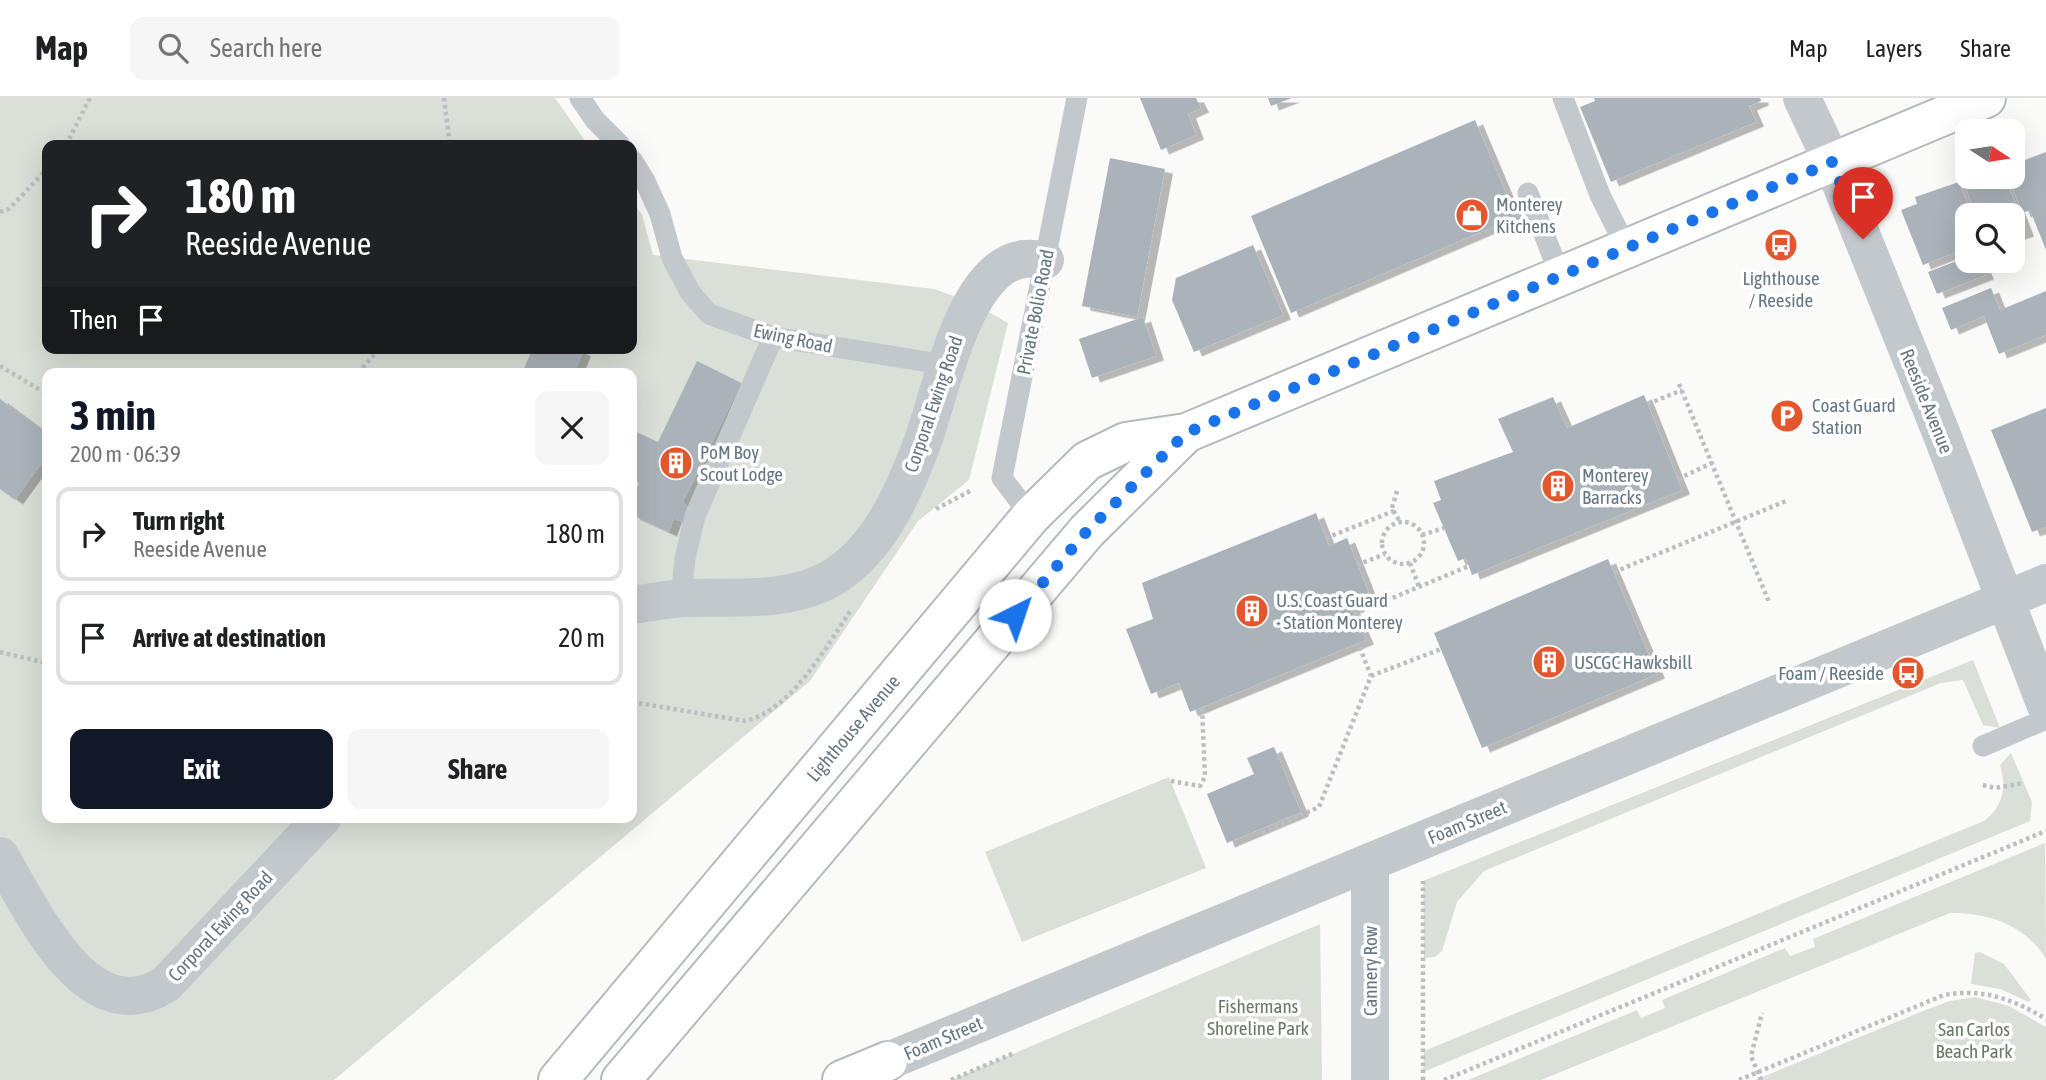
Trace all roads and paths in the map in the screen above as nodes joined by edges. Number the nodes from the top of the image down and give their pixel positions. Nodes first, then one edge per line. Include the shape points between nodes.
1 (90, 98) edge
2 (444, 98) edge
3 (579, 98) edge
4 (1077, 98) edge
5 (1563, 98) edge
6 (1802, 98) edge
7 (1986, 98) edge
8 (69, 140) edge
9 (449, 140) edge
10 (615, 140) edge
11 (1832, 162) junction
12 (637, 168) edge
13 (42, 174) edge
14 (1528, 193) dead end
15 (0, 212) edge
16 (1626, 247) junction
17 (1045, 260) junction
18 (1560, 275) junction
19 (773, 337) junction
20 (375, 354) edge
21 (947, 365) junction
22 (0, 366) edge
23 (362, 368) edge
24 (42, 391) edge
25 (1648, 404) dead end
26 (1186, 433) junction
27 (1712, 463) junction
28 (1678, 479) dead end
29 (972, 490) dead end
30 (1397, 491) dead end
31 (1786, 501) dead end
32 (1394, 510) junction
33 (930, 511) dead end
34 (1031, 516) junction
35 (1400, 522) junction
36 (1735, 522) junction
37 (1444, 528) dead end
38 (1422, 535) junction
39 (1326, 538) dead end
40 (1385, 554) junction
41 (1410, 563) junction
42 (1357, 565) dead end
43 (1469, 566) dead end
44 (1614, 572) dead end
45 (2046, 583) edge
46 (1419, 587) junction
47 (681, 598) junction
48 (2005, 599) junction
49 (857, 602) dead end
50 (1769, 602) dead end
51 (637, 604) edge
52 (1354, 614) dead end
53 (1358, 643) dead end
54 (1441, 649) dead end
55 (0, 652) edge
56 (42, 662) edge
57 (1371, 676) junction
58 (637, 703) edge
59 (2046, 706) edge
60 (1202, 707) dead end
61 (2046, 719) edge
62 (1983, 746) dead end
63 (1171, 781) dead end
64 (2024, 783) dead end
65 (1983, 785) dead end
66 (317, 823) edge
67 (2046, 831) edge
68 (1262, 833) dead end
69 (0, 856) edge
70 (1370, 862) junction
71 (1423, 881) dead end
72 (1762, 1013) dead end
73 (2046, 1019) edge
74 (888, 1061) joint
75 (1759, 1072) junction
76 (558, 1080) edge
77 (621, 1080) edge
78 (842, 1080) edge
79 (1370, 1080) edge
80 (1423, 1080) edge
81 (1444, 1080) edge
82 (1739, 1080) edge
83 (1761, 1080) edge

1 - 8 path
2 - 9 path
3 - 10 lane
4 - 17 lane, Private Bolio Road
5 - 16 lane
6 - 11 street, Reeside Avenue
7 - 11 main road, Lighthouse Avenue
11 - 16 main road, Lighthouse Avenue
11 - 48 street, Reeside Avenue
12 - 19 lane, Ewing Road via 690,292 709,314
13 - 15 path via 9,209
14 - 18 lane
16 - 18 main road, Lighthouse Avenue
17 - 21 street, Corporal Ewing Road via 1022,259 992,277 958,330
17 - 34 lane, Private Bolio Road via 1002,478
18 - 26 main road, Lighthouse Avenue
19 - 21 lane, Ewing Road
19 - 47 lane via 695,516
20 - 23 path
21 - 47 street, Corporal Ewing Road via 921,447 896,503 885,525 848,568 805,589 777,595
22 - 24 path
25 - 27 path via 1681,387
26 - 34 main road, Lighthouse Avenue via 1126,442 1087,461
26 - 77 main road, Lighthouse Avenue via 1087,531
27 - 28 path
27 - 36 path
29 - 33 path
30 - 32 path
31 - 36 path
32 - 35 path
32 - 39 path
34 - 76 main road, Lighthouse Avenue
35 - 38 path via 1413,524
35 - 40 path via 1384,534
36 - 44 path
36 - 50 path
37 - 38 path
38 - 41 path via 1420,555
40 - 41 path via 1396,563
40 - 42 path
41 - 46 path
43 - 46 path
45 - 48 street, Foam Street
46 - 52 path
47 - 51 street, Corporal Ewing Road
48 - 59 street, Reeside Avenue
48 - 70 street, Foam Street
49 - 58 path via 806,678 758,718 745,721
53 - 57 path
54 - 57 path
55 - 56 path
57 - 68 path via 1319,807
60 - 63 path via 1205,777 1200,786
61 - 62 lane
64 - 65 path via 2002,788
66 - 69 street, Corporal Ewing Road via 166,984 144,995 100,988 71,968
67 - 81 path
70 - 74 street, Foam Street
70 - 79 street, Cannery Row
71 - 80 path
72 - 75 path via 1751,1056
73 - 75 path via 2015,1002 1977,992 1944,995
74 - 78 main road
75 - 82 path
75 - 83 path

